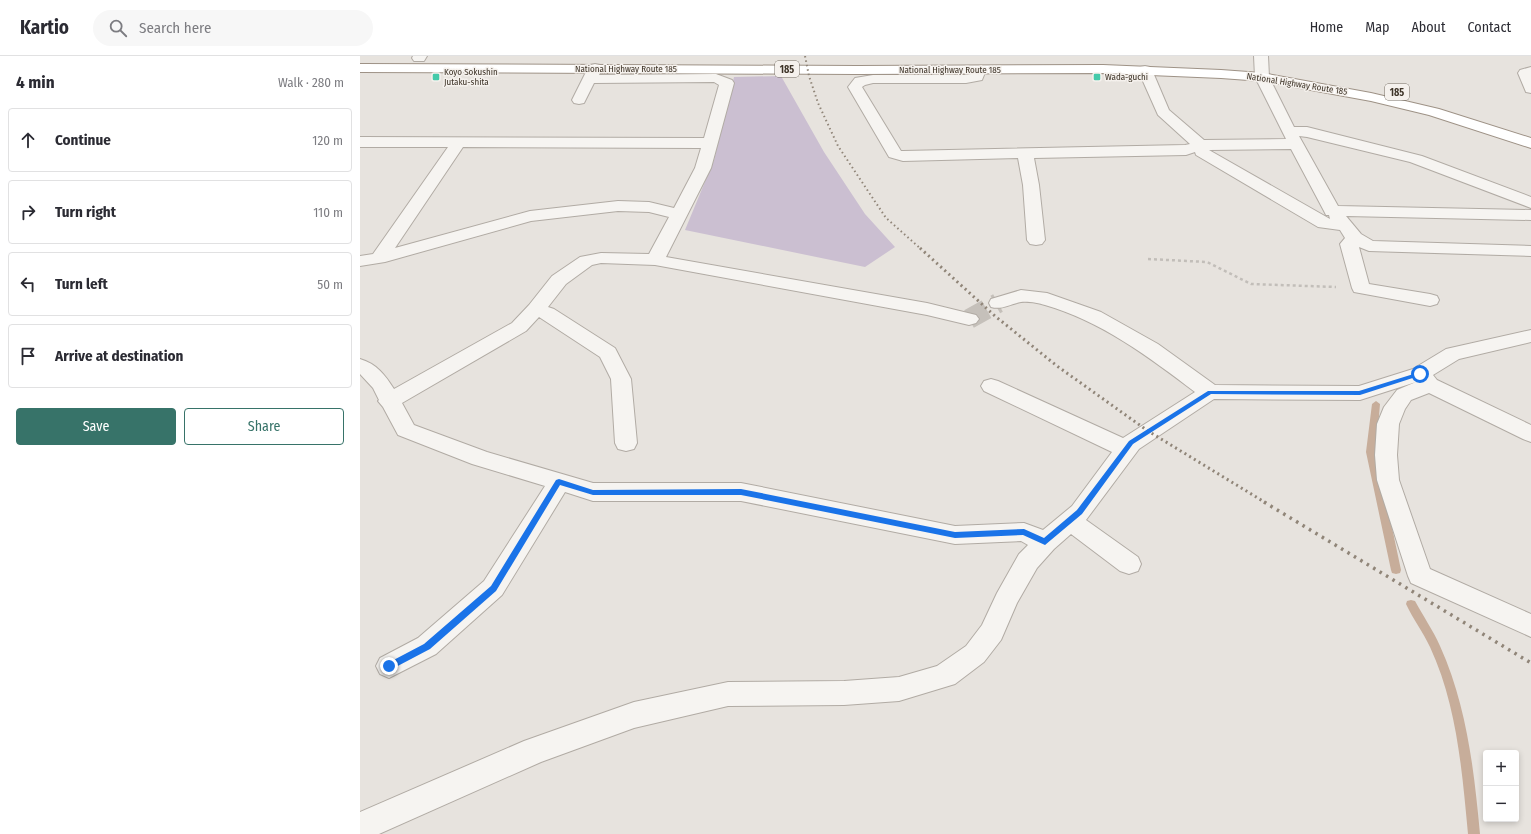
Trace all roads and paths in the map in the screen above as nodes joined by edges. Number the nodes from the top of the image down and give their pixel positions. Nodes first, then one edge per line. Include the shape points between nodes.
1 (419, 57) edge
2 (360, 58) edge
3 (1141, 62) edge
4 (598, 65) edge
5 (1262, 66) edge
6 (360, 68) edge
7 (980, 70) junction
8 (1531, 71) edge
9 (1531, 89) edge
10 (579, 100) dead end
11 (1510, 122) dead end
12 (1292, 138) junction
13 (360, 142) edge
14 (459, 142) junction
15 (710, 143) junction
16 (1531, 143) edge
17 (1198, 146) junction
18 (1025, 154) junction
19 (1531, 203) edge
20 (1332, 211) junction
21 (679, 214) junction
22 (1531, 214) edge
23 (1350, 232) junction
24 (1036, 240) dead end
25 (1531, 251) edge
26 (379, 258) junction
27 (1148, 259) dead end
28 (655, 260) junction
29 (360, 261) edge
30 (1361, 288) junction
31 (1430, 300) dead end
32 (998, 303) tunnel mouth
33 (536, 309) junction
34 (969, 319) tunnel mouth
35 (1531, 336) edge
36 (360, 366) edge
37 (1425, 379) junction
38 (992, 386) dead end
39 (1210, 392) junction
40 (390, 401) junction
41 (1531, 434) edge
42 (626, 443) dead end
43 (1126, 449) junction
44 (559, 482) junction
45 (1069, 520) junction
46 (1045, 542) junction
47 (1129, 564) dead end
48 (1531, 626) edge
49 (389, 666) dead end
50 (360, 827) edge

1 - 2 highway, National Highway Route 185 / 185
1 - 4 highway, National Highway Route 185 / 185
3 - 4 highway, National Highway Route 185 / 185
3 - 5 highway, National Highway Route 185 / 185
3 - 7 highway, National Highway Route 185 / 185 via 1103,69
3 - 17 street via 1163,112 1196,140
4 - 6 highway, National Highway Route 185 / 185
4 - 7 highway, National Highway Route 185 / 185
4 - 10 street
4 - 15 street via 716,78 727,83
5 - 11 highway, National Highway Route 185 / 185 via 1286,67 1396,91
5 - 12 street
5 - 16 highway, National Highway Route 185 / 185 via 1364,96 1434,112
7 - 18 street via 977,77 966,79 873,79 860,81 855,87 895,154
8 - 9 street via 1524,73
12 - 17 street
12 - 19 street via 1307,132 1416,159
12 - 20 street
13 - 14 street
14 - 15 street
14 - 26 street
15 - 21 street via 703,168
17 - 18 street via 1186,150
17 - 23 street via 1202,152 1324,223
18 - 24 street via 1031,185
20 - 22 street
20 - 23 street
21 - 26 street via 649,207 618,206 530,216
21 - 28 street
23 - 25 street via 1369,246
23 - 30 street via 1349,244
26 - 29 street
27 - 30 path via 1207,262 1251,284
28 - 33 street via 601,258 586,261 559,280
28 - 34 street via 927,309
30 - 31 street
32 - 39 street via 1021,296 1047,299 1094,316 1151,349
33 - 40 street via 519,326
33 - 42 street via 547,313 608,353 621,379
35 - 37 street via 1453,354
36 - 40 street via 367,367 378,378
37 - 39 street via 1360,393
37 - 41 street
37 - 48 street via 1404,395 1395,407 1388,424 1386,455 1388,480 1420,576
38 - 43 street
39 - 43 street via 1131,443
40 - 44 street via 406,430 480,458
43 - 45 street via 1080,512
44 - 46 street via 593,492 741,492 955,535 1024,532
44 - 49 street via 493,588 427,646
45 - 46 street
45 - 47 street
46 - 50 street via 1028,561 992,632 975,654 945,676 899,689 844,693 728,694 634,715 534,751

